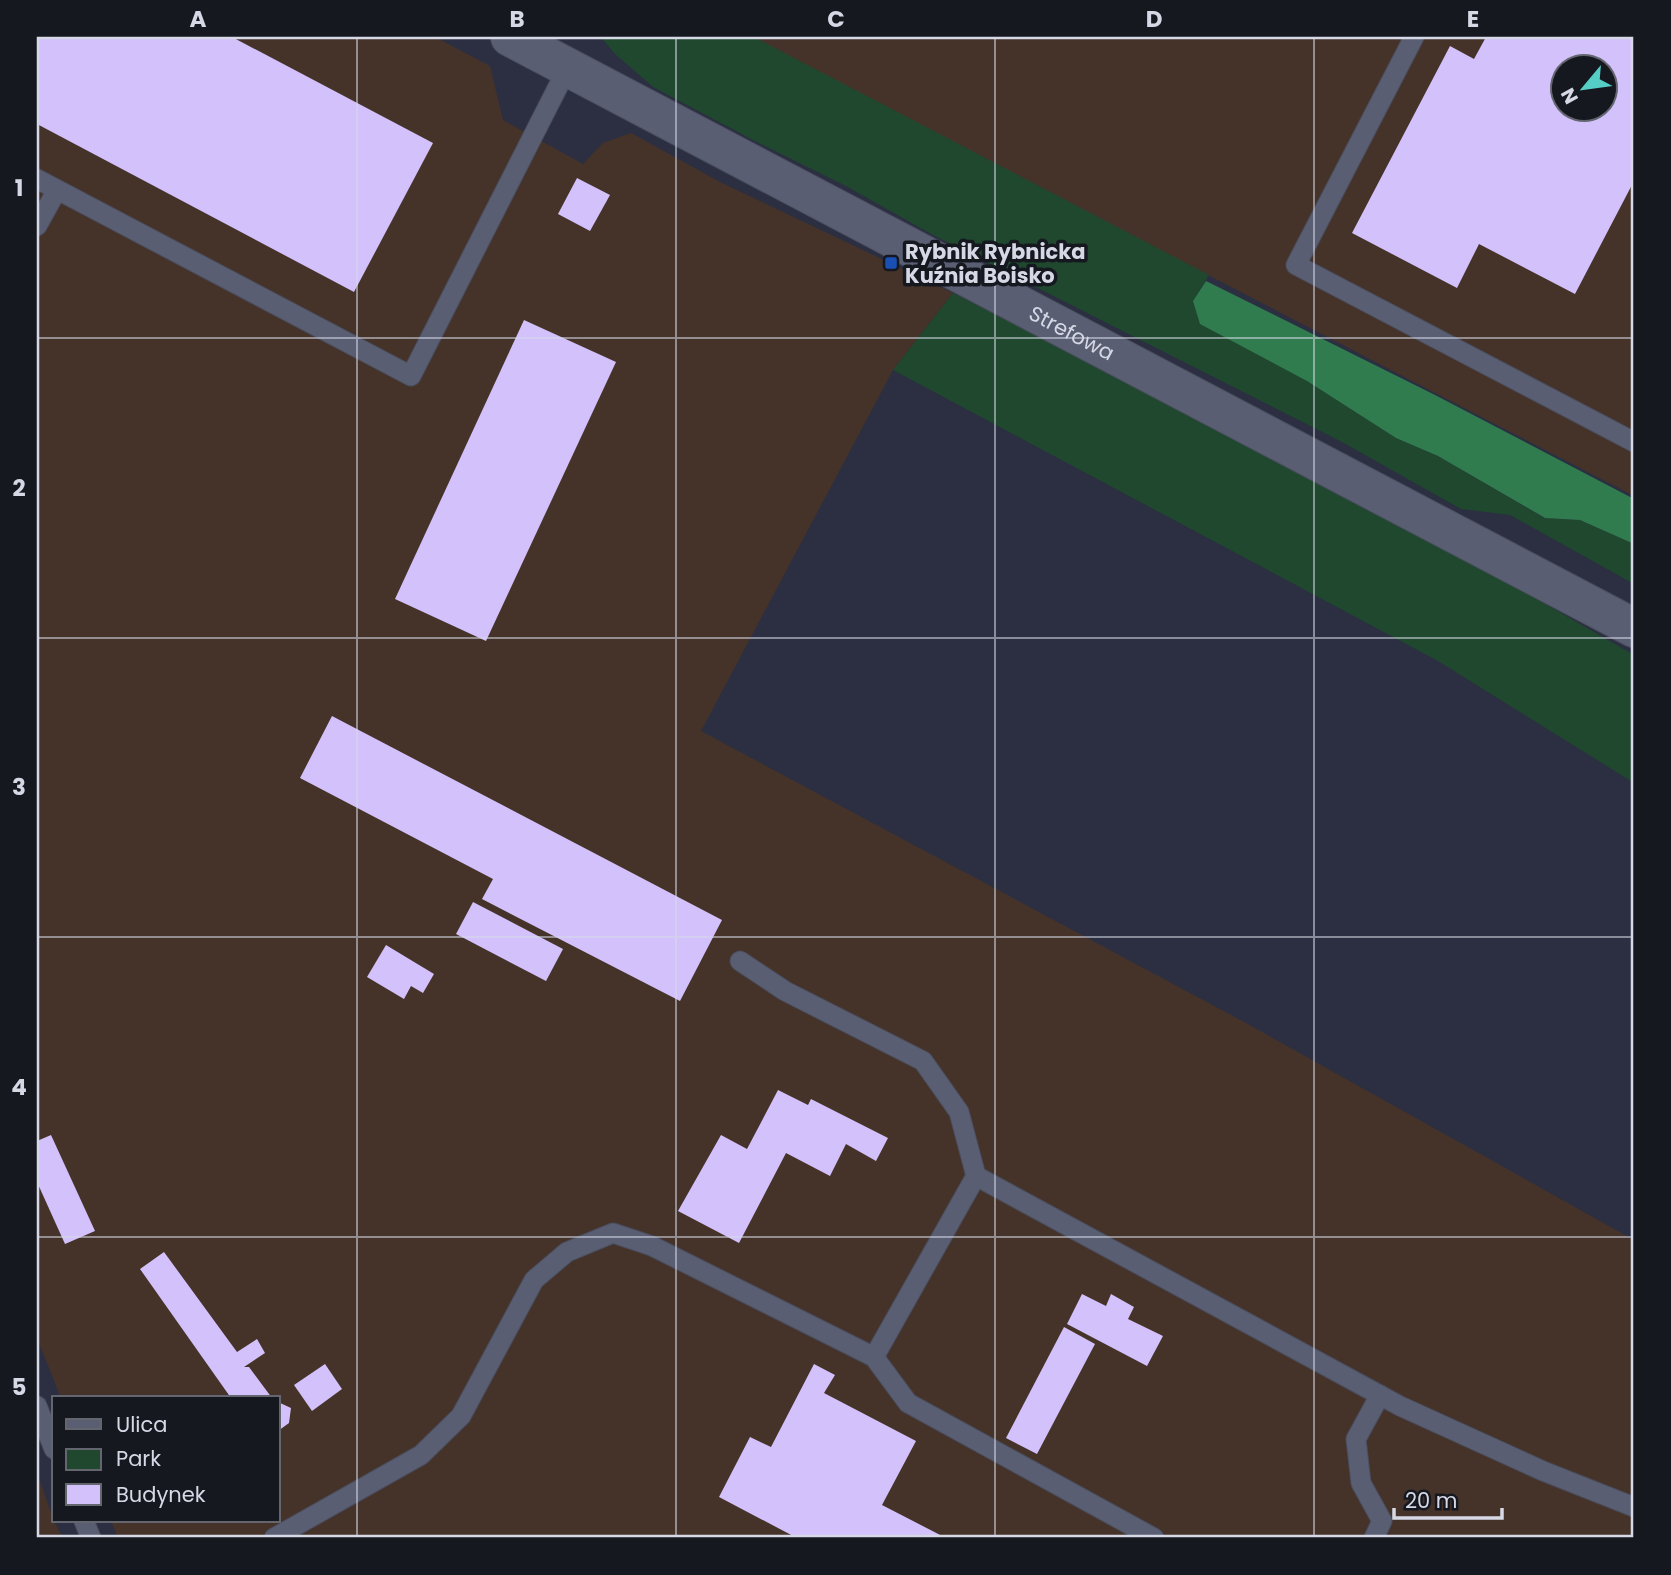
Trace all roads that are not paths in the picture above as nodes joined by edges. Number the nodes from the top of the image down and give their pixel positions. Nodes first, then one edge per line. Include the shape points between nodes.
1 (509, 37) edge
2 (1414, 37) edge
3 (568, 67) junction
4 (37, 179) edge
5 (57, 190) junction
6 (37, 226) edge
7 (1634, 442) edge
8 (1634, 628) edge
9 (740, 961) dead end
10 (976, 1176) junction
11 (874, 1357) junction
12 (1380, 1395) junction
13 (37, 1406) edge
14 (52, 1444) edge
15 (1634, 1507) edge
16 (274, 1538) edge
17 (1154, 1538) edge
18 (1374, 1538) edge

1 - 3 street, Strefowa
2 - 7 lane via 1296,265
3 - 5 lane via 411,376
3 - 8 street, Strefowa
4 - 5 lane
5 - 6 lane
9 - 10 lane via 785,991 923,1061 959,1112
10 - 11 lane
10 - 12 lane
11 - 16 lane via 652,1245 613,1234 567,1252 534,1280 461,1416 421,1455
11 - 17 lane via 908,1403
12 - 15 lane via 1543,1471
12 - 18 lane via 1356,1439 1361,1483 1382,1521
13 - 14 lane

